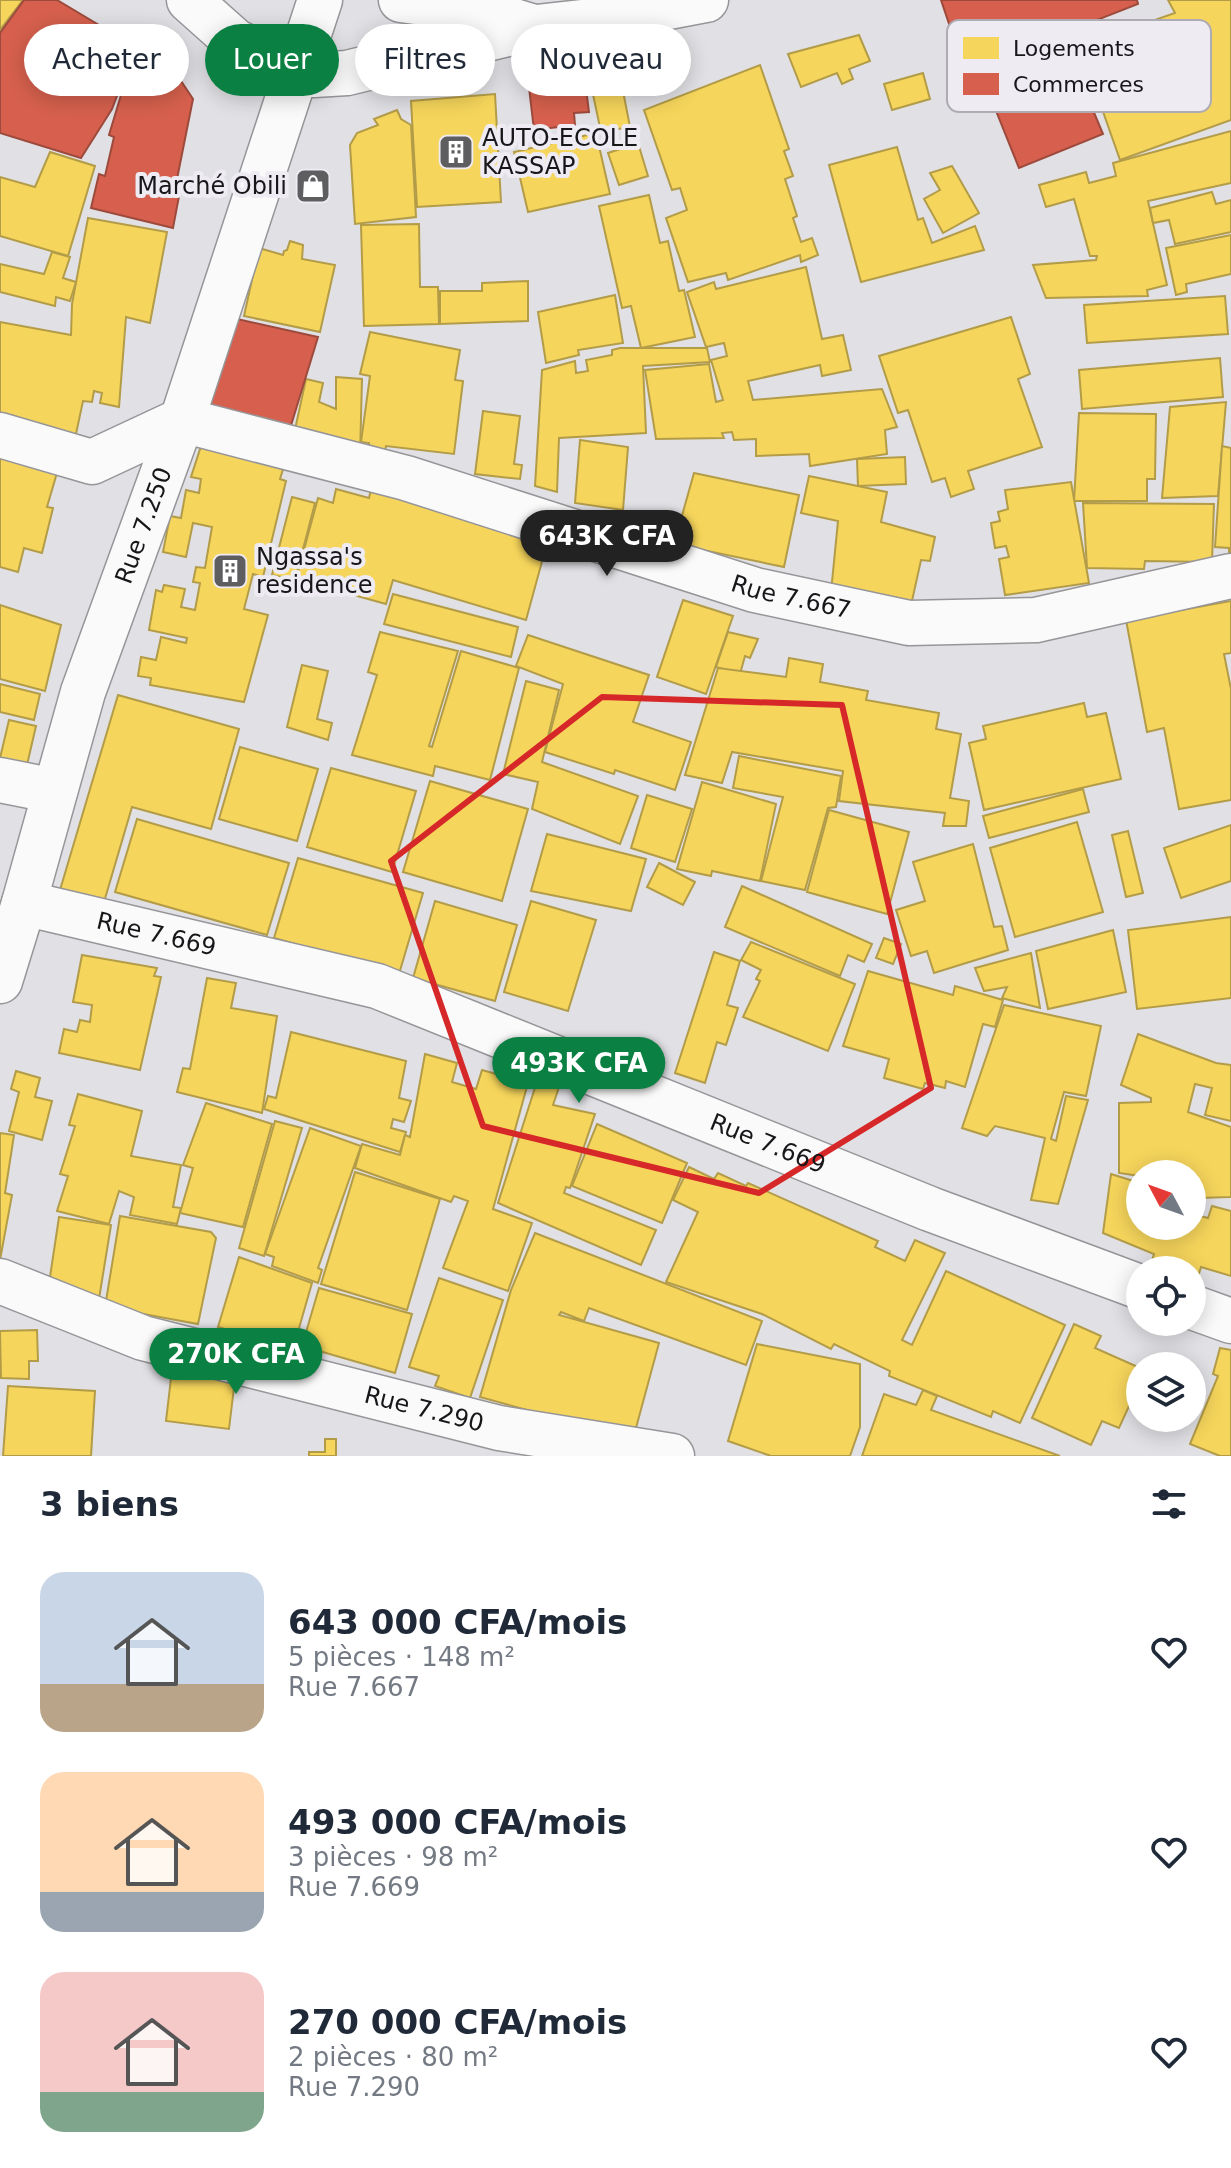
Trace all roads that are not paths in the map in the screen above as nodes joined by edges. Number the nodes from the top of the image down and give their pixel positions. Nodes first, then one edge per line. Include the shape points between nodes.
1 (189, 0) edge
2 (320, 0) edge
3 (401, 0) edge
4 (706, 0) edge
5 (216, 24) edge
6 (312, 24) edge
7 (526, 24) edge
8 (564, 24) edge
9 (511, 33) edge
10 (339, 73) edge
11 (288, 96) edge
12 (182, 420) junction
13 (0, 435) edge
14 (1231, 576) edge
15 (0, 780) edge
16 (55, 791) junction
17 (24, 903) junction
18 (0, 981) edge
19 (0, 1281) edge
20 (1126, 1282) edge
21 (1206, 1312) edge
22 (1231, 1321) edge
23 (672, 1456) edge

1 - 5 street
2 - 6 street, Rue 7.250
3 - 7 street via 481,11
4 - 8 street
9 - 10 street
11 - 12 street, Rue 7.250
12 - 13 street via 92,462
12 - 14 street, Rue 7.667 via 406,478 755,590 909,623 1036,620
12 - 16 street, Rue 7.250 via 83,692
15 - 16 street
16 - 17 street, Rue 7.250
17 - 18 street, Rue 7.250
17 - 20 street, Rue 7.669 via 377,986 930,1209
19 - 23 street, Rue 7.290 via 143,1338 499,1428
21 - 22 street

